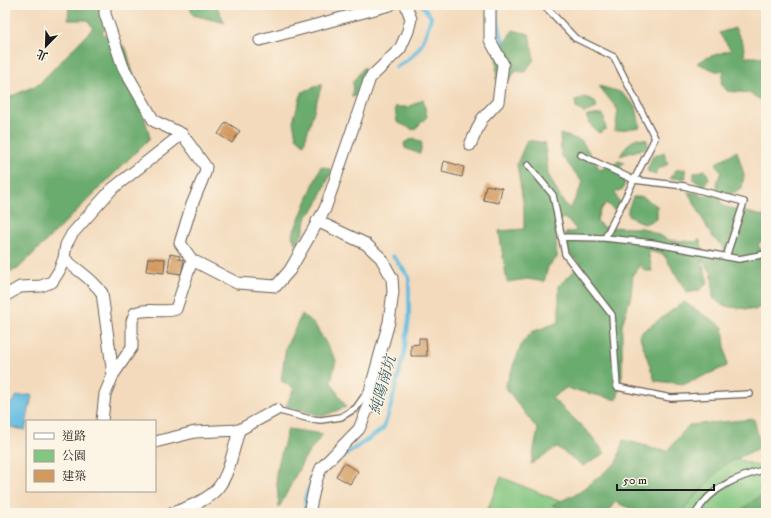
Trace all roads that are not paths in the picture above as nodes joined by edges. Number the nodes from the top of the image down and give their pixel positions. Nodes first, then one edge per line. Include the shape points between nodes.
1 (105, 5) edge
2 (390, 5) edge
3 (406, 5) edge
4 (490, 5) edge
5 (544, 5) edge
6 (260, 40) dead end
7 (182, 134) junction
8 (470, 145) dead end
9 (581, 155) dead end
10 (528, 165) dead end
11 (634, 180) junction
12 (318, 221) junction
13 (561, 238) junction
14 (605, 238) junction
15 (766, 254) edge
16 (726, 256) junction
17 (64, 258) junction
18 (192, 260) junction
19 (5, 296) edge
20 (113, 375) junction
21 (371, 387) junction
22 (750, 394) dead end
23 (276, 410) joint
24 (102, 420) edge
25 (239, 430) junction
26 (156, 442) edge
27 (766, 469) edge
28 (172, 513) edge
29 (309, 513) edge
30 (696, 513) edge

1 - 7 street via 105,14 123,67 154,121
2 - 6 street
3 - 12 street via 411,20 408,31 400,49 370,78 326,209
4 - 8 street via 490,40 503,64 498,102 482,119
5 - 11 lane via 575,38 614,57 655,138
7 - 17 street via 112,189 72,234 66,245
7 - 18 street via 206,167 180,244
9 - 11 lane
10 - 13 lane via 553,195
11 - 14 lane
11 - 16 lane via 684,186 744,202
12 - 18 street via 290,270 276,286 237,283
12 - 21 street via 366,244 381,258 392,278 394,292 389,322
13 - 14 lane
13 - 22 lane via 565,254 612,314 617,387 672,398
14 - 16 lane
15 - 16 lane via 739,259
17 - 19 street via 52,282 41,286 20,287
17 - 20 street via 75,269 86,274 102,293
18 - 20 street via 176,309 141,310 135,313 132,321 132,347
20 - 24 street via 105,394
21 - 23 lane via 356,408 341,416 321,420 310,419
21 - 29 street via 368,408 359,429 321,468
23 - 25 street
25 - 26 street via 195,432
25 - 28 street via 226,477 220,488 206,499
27 - 30 lane via 725,484 710,496

